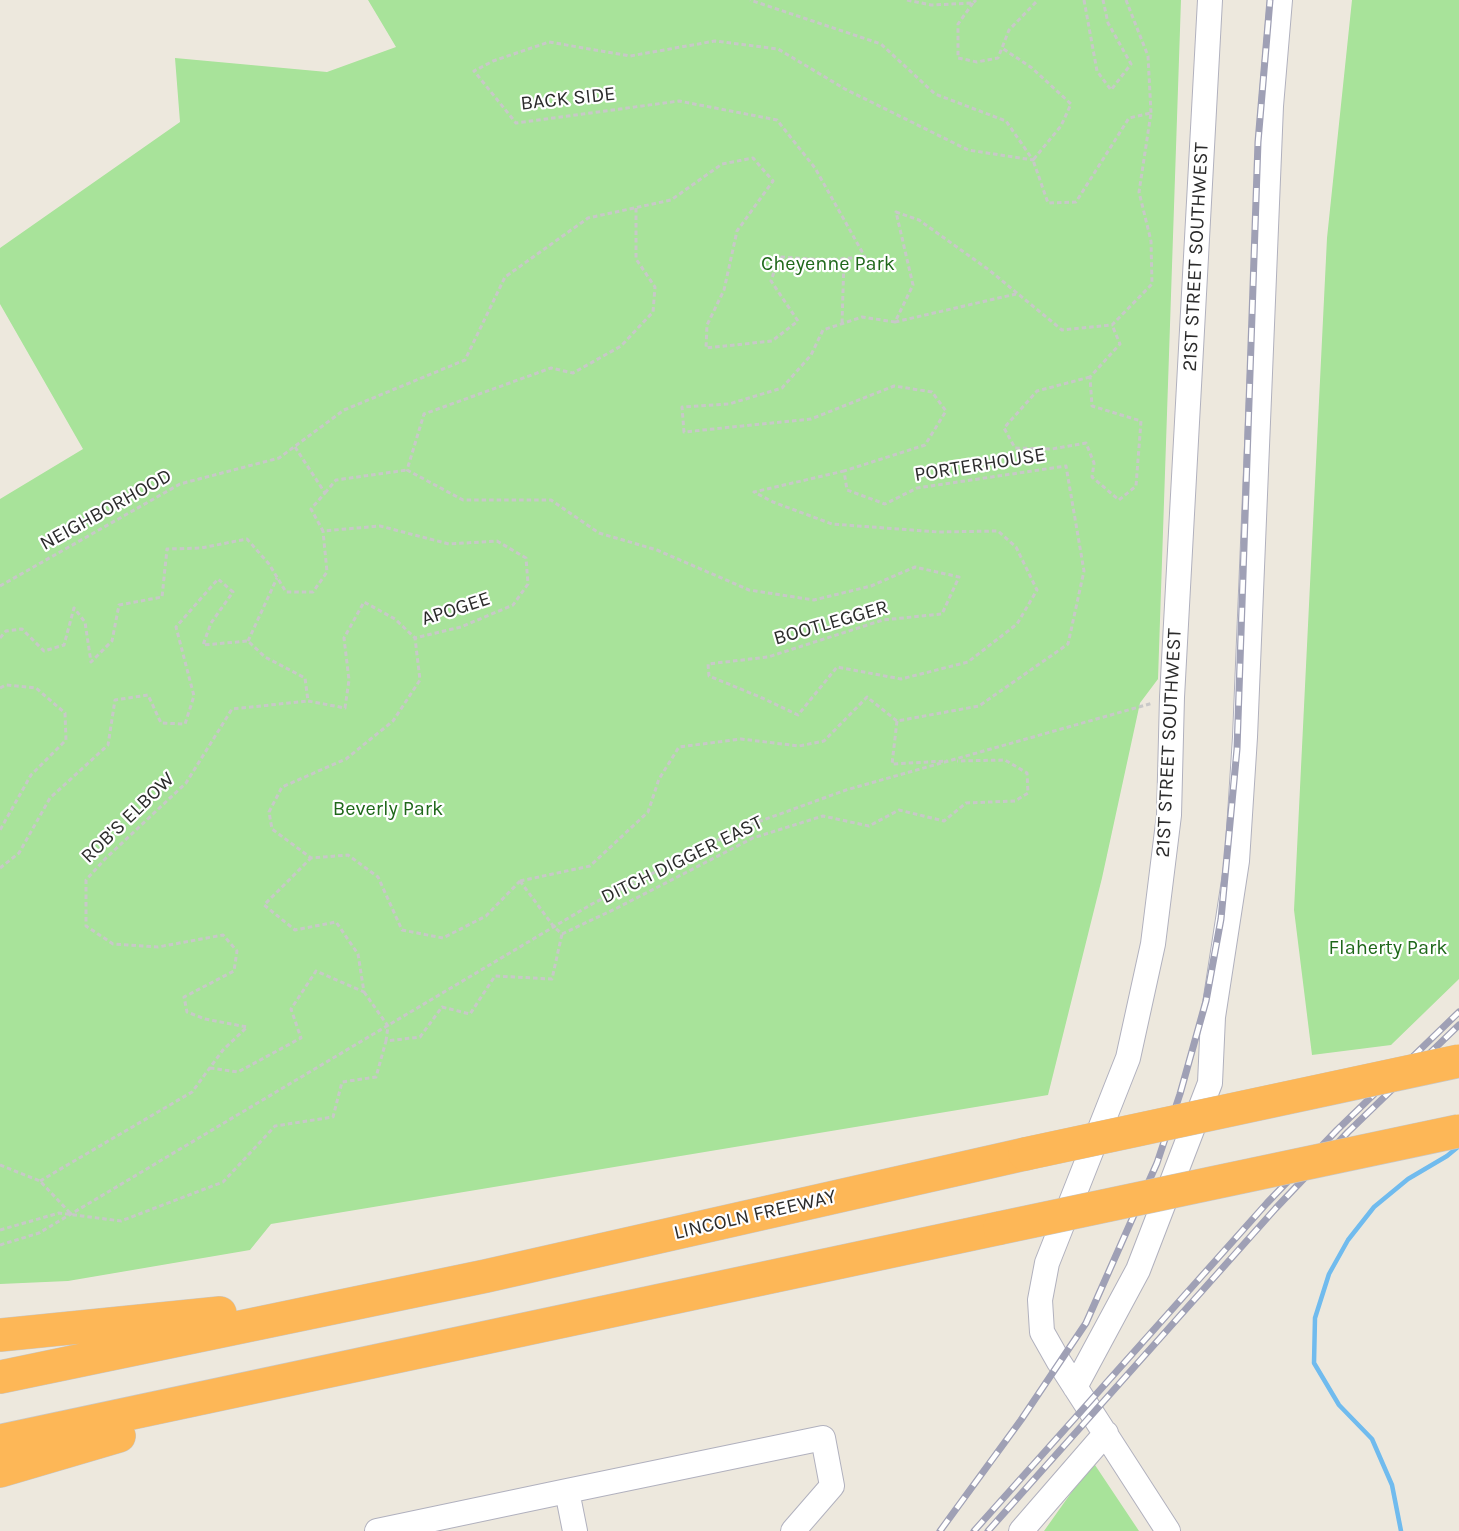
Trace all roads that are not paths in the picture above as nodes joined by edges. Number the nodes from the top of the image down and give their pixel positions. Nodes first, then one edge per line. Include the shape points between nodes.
1 (1210, 0) edge
2 (1280, 0) edge
3 (1459, 1061) edge
4 (1459, 1131) edge
5 (486, 1276) junction
6 (0, 1335) edge
7 (386, 1359) junction
8 (0, 1377) edge
9 (1076, 1388) junction
10 (1106, 1433) junction
11 (0, 1441) edge
12 (0, 1470) edge
13 (567, 1491) junction
14 (377, 1531) edge
15 (576, 1531) edge
16 (793, 1531) edge
17 (1021, 1531) edge
18 (1168, 1531) edge

1 - 9 street, 21ST STREET SOUTHWEST via 1169,815 1152,944 1128,1058 1047,1263 1040,1300 1042,1332
2 - 9 street via 1271,106 1244,759 1237,861 1213,1017 1210,1083 1137,1270
3 - 5 highway, LINCOLN FREEWAY, bridge
4 - 7 highway, bridge
5 - 6 highway via 374,1286 227,1312
5 - 8 highway
7 - 11 highway
7 - 12 highway
9 - 10 street, 21ST STREET SOUTHWEST
10 - 17 street
10 - 18 street, 21ST STREET SOUTHWEST
13 - 14 street
13 - 15 street
13 - 16 street via 823,1438 832,1486

